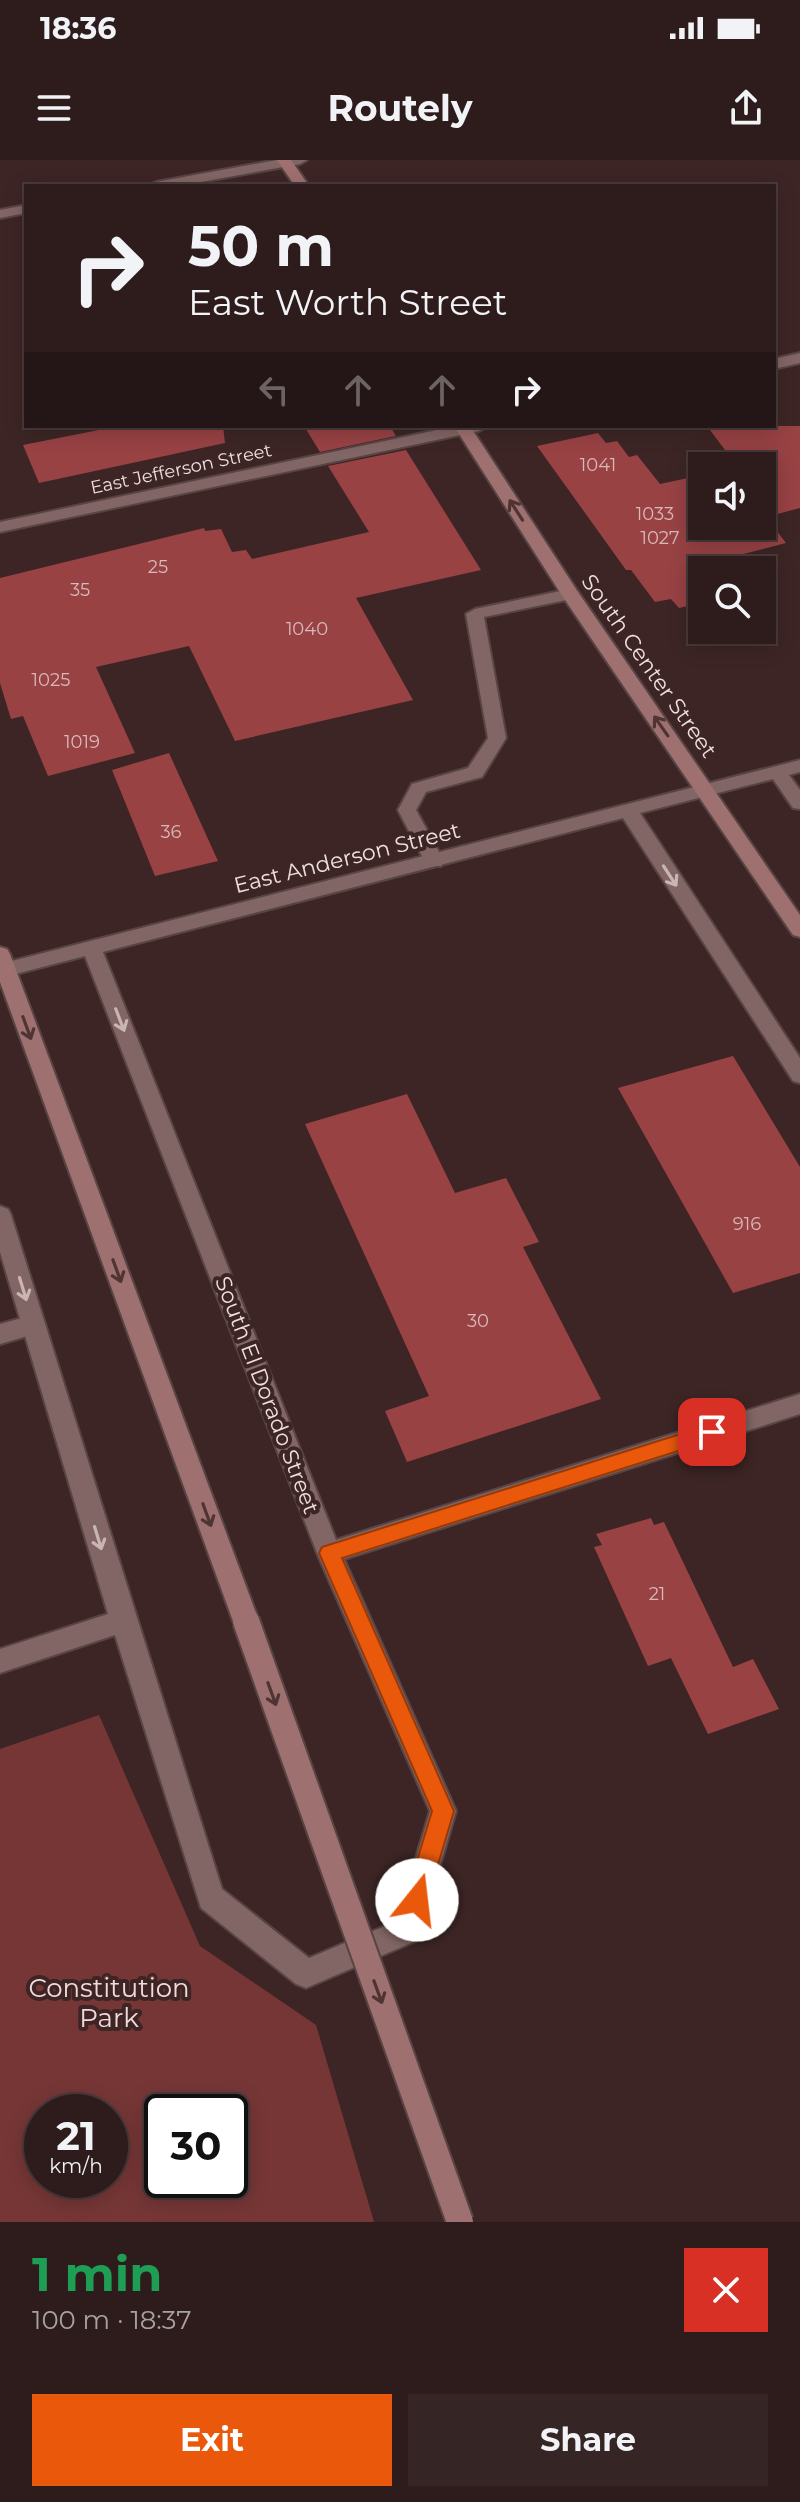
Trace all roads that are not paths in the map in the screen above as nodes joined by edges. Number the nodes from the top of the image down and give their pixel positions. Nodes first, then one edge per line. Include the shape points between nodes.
1 (289, 161) edge
2 (167, 184) edge
3 (301, 184) edge
4 (24, 209) edge
5 (0, 214) edge
6 (800, 358) edge
7 (776, 364) edge
8 (463, 428) edge
9 (469, 428) edge
10 (0, 527) edge
11 (570, 594) junction
12 (800, 766) edge
13 (777, 772) junction
14 (705, 790) junction
15 (800, 803) edge
16 (628, 810) junction
17 (434, 861) junction
18 (800, 930) edge
19 (92, 948) junction
20 (2, 965) edge
21 (800, 1075) edge
22 (0, 1215) edge
23 (33, 1325) junction
24 (0, 1334) edge
25 (800, 1404) edge
26 (329, 1553) junction
27 (123, 1621) junction
28 (0, 1661) edge
29 (460, 2222) edge

1 - 2 street
1 - 3 main road
4 - 5 street
6 - 7 street
8 - 10 street, East Jefferson Street
11 -> 9 main road, South Center Street
14 -> 11 main road, South Center Street
11 - 17 street via 475,614 497,738 475,773 419,788 407,810
12 - 13 street, East Anderson Street
13 - 14 street, East Anderson Street
13 - 15 street
14 - 16 street, East Anderson Street
14 - 18 main road, South Center Street
16 - 17 street, East Anderson Street
16 -> 21 street
17 - 19 street, East Anderson Street
19 - 20 street, East Anderson Street
19 -> 26 street, South El Dorado Street
20 -> 29 main road, bridge via 246,1621
22 -> 23 street, South El Dorado Street
23 - 24 street
23 -> 27 street, South El Dorado Street
25 - 26 street
26 - 27 street, South El Dorado Street via 443,1811 408,1930 306,1974 211,1898
27 - 28 street

